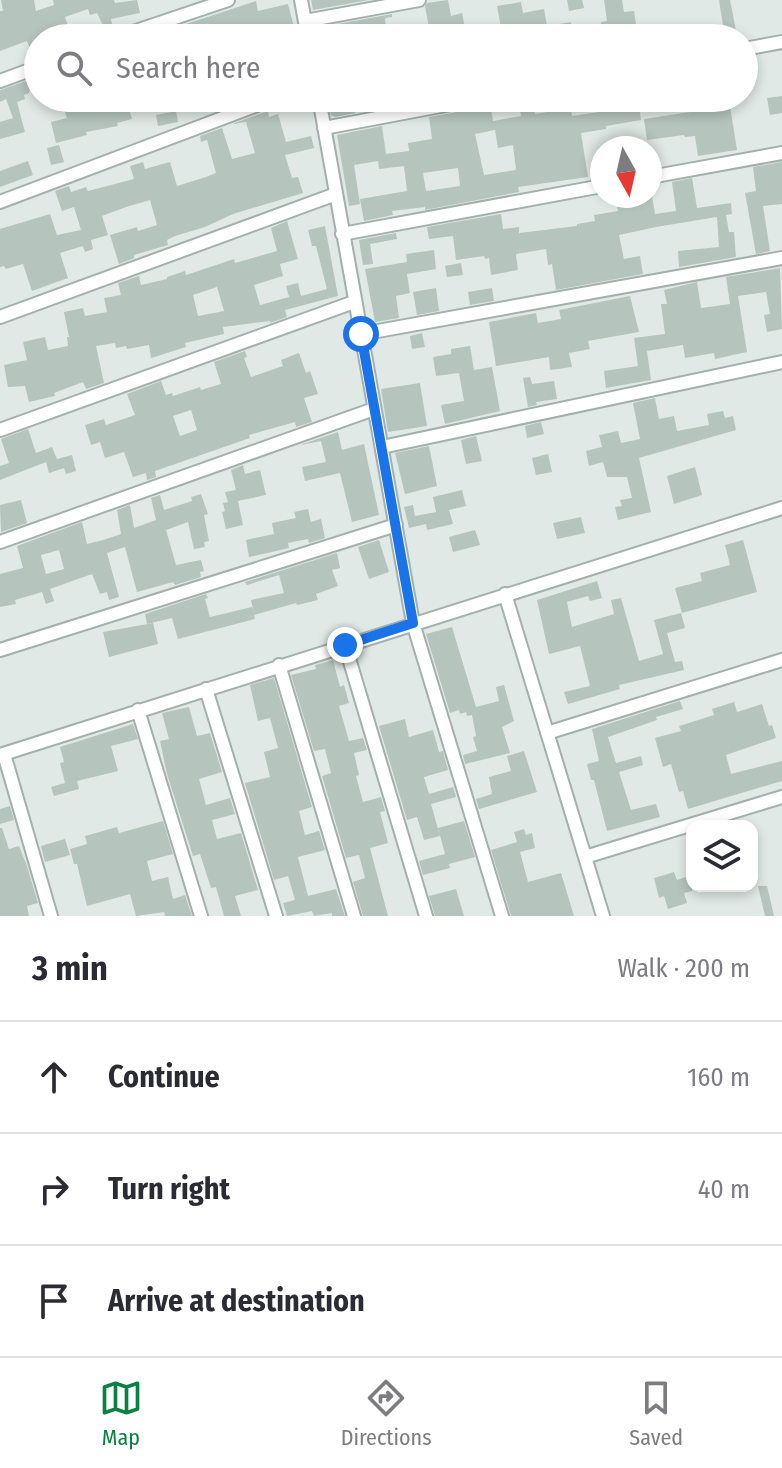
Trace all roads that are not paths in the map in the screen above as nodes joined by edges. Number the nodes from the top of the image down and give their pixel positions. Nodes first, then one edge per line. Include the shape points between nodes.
1 (228, 0) edge
2 (301, 0) edge
3 (419, 0) edge
4 (305, 21) junction
5 (157, 24) edge
6 (306, 24) edge
7 (782, 42) edge
8 (758, 46) edge
9 (24, 72) edge
10 (0, 81) edge
11 (239, 112) edge
12 (321, 112) edge
13 (409, 112) edge
14 (324, 128) junction
15 (782, 153) edge
16 (662, 175) edge
17 (590, 188) edge
18 (336, 194) junction
19 (0, 202) edge
20 (342, 234) junction
21 (782, 258) edge
22 (354, 302) junction
23 (0, 317) edge
24 (361, 334) junction
25 (782, 362) edge
26 (374, 409) junction
27 (0, 430) edge
28 (382, 447) junction
29 (782, 508) edge
30 (396, 525) junction
31 (0, 542) edge
32 (505, 594) junction
33 (413, 623) junction
34 (345, 645) junction
35 (0, 650) edge
36 (782, 660) edge
37 (279, 665) junction
38 (206, 689) junction
39 (138, 710) junction
40 (547, 733) junction
41 (2, 754) edge
42 (782, 797) edge
43 (585, 857) junction
44 (51, 916) edge
45 (201, 916) edge
46 (276, 916) edge
47 (354, 916) edge
48 (426, 916) edge
49 (502, 916) edge
50 (603, 916) edge

1 - 5 street
2 - 4 street
3 - 4 street
4 - 6 street
7 - 8 street
9 - 10 street
11 - 19 street
12 - 14 street
13 - 14 street
14 - 18 street
15 - 16 street
17 - 20 street
18 - 20 street
18 - 23 street
20 - 22 street
21 - 24 street
22 - 24 street
22 - 27 street
24 - 26 street
25 - 28 street
26 - 28 street
26 - 31 street
28 - 30 street
29 - 32 street
30 - 33 street
30 - 35 street
32 - 33 street
32 - 40 street
33 - 34 street
33 - 49 street
34 - 37 street
34 - 48 street
36 - 40 street
37 - 38 street
37 - 47 street
38 - 39 street
38 - 46 street
39 - 41 street
39 - 45 street
40 - 43 street
41 - 44 street
42 - 43 street
43 - 50 street

